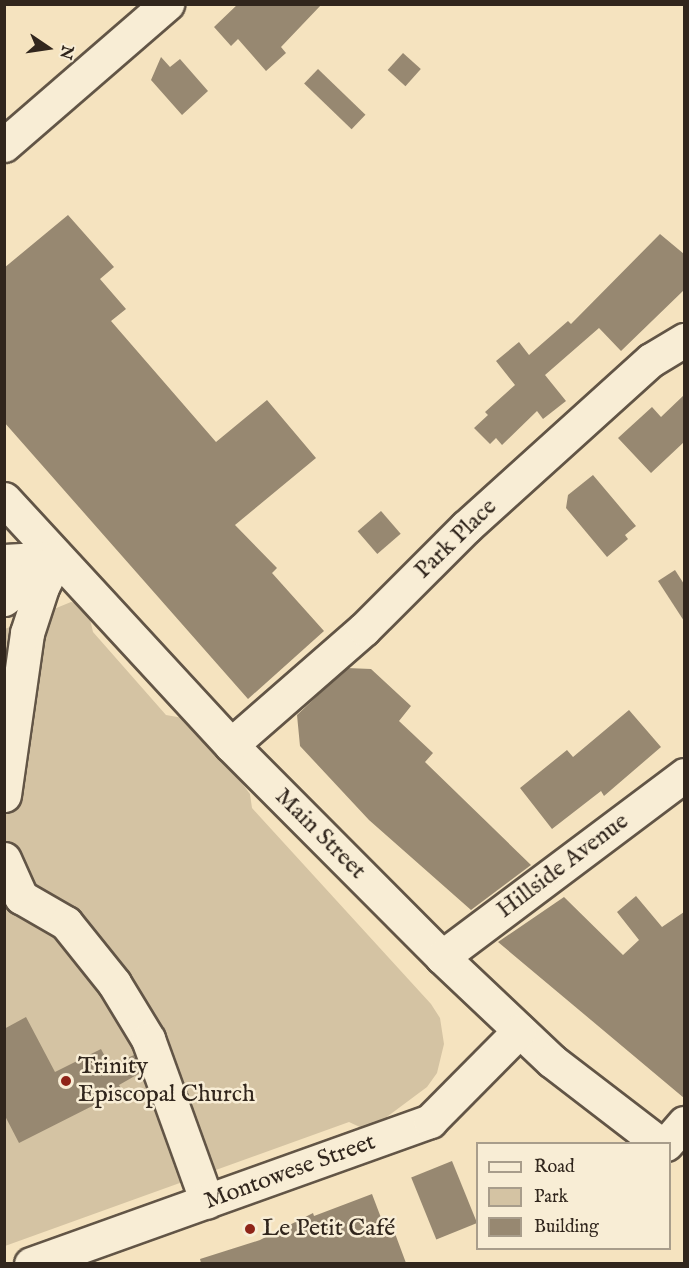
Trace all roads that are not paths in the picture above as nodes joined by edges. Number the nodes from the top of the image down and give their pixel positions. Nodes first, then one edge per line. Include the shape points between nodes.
1 (166, 4) edge
2 (4, 145) edge
3 (684, 340) edge
4 (4, 498) edge
5 (57, 558) junction
6 (4, 561) edge
7 (4, 599) edge
8 (231, 745) junction
9 (684, 775) edge
10 (4, 795) edge
11 (4, 859) edge
12 (442, 957) junction
13 (519, 1031) junction
14 (684, 1124) edge
15 (659, 1142) edge
16 (667, 1142) edge
17 (671, 1151) edge
18 (684, 1161) edge
19 (207, 1202) junction
20 (31, 1263) edge

1 - 2 street
3 - 8 street, Park Place via 651,360 466,527 364,629
4 - 5 street, Main Street
5 - 6 street
5 - 7 street
5 - 8 street, Main Street
5 - 10 street via 42,587 27,633
8 - 12 street, Main Street
9 - 12 street, Hillside Avenue
11 - 19 street via 15,889 27,902 66,923 114,983 148,1039
12 - 13 street, Main Street
13 - 15 street, Main Street
13 - 19 street, Montowese Street via 430,1121
14 - 16 street
17 - 18 street
19 - 20 street, Montowese Street

